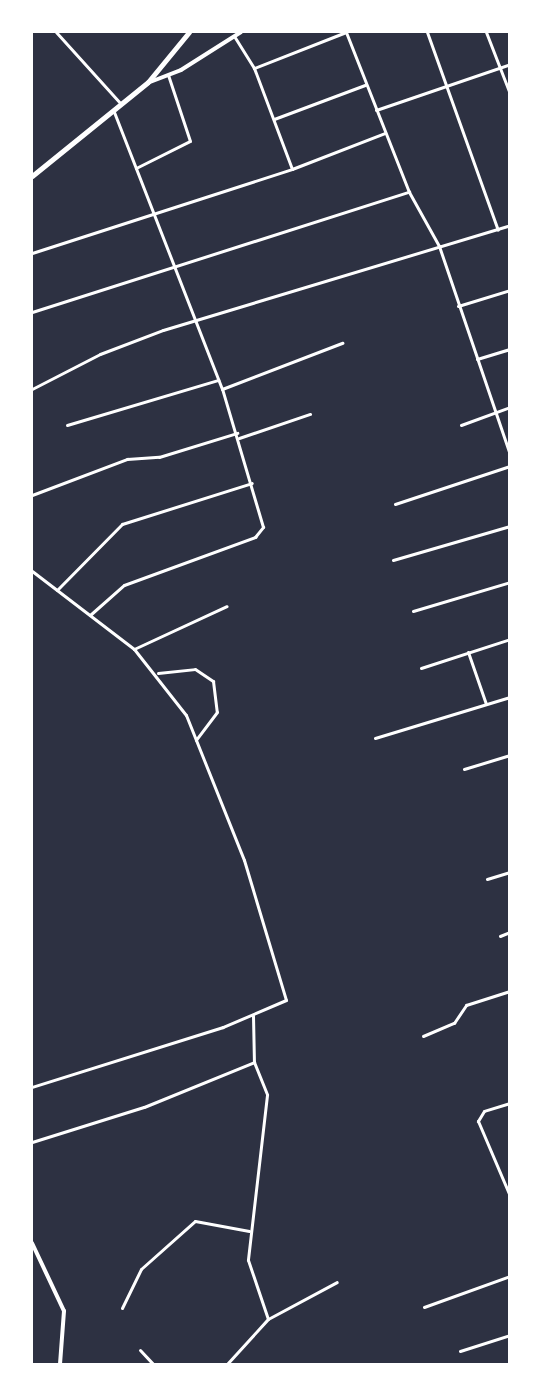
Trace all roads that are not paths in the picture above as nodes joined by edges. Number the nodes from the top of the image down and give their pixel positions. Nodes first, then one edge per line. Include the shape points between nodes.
1 (56, 32) edge
2 (189, 32) edge
3 (241, 32) edge
4 (346, 32) edge
5 (427, 32) edge
6 (486, 32) edge
7 (234, 36) junction
8 (510, 64) edge
9 (254, 68) junction
10 (500, 68) junction
11 (168, 75) junction
12 (148, 82) junction
13 (365, 85) junction
14 (447, 87) junction
15 (510, 94) edge
16 (123, 105) junction
17 (376, 110) junction
18 (114, 112) junction
19 (274, 119) junction
20 (385, 133) junction
21 (136, 168) junction
22 (292, 169) junction
23 (32, 176) edge
24 (409, 192) junction
25 (154, 214) junction
26 (510, 225) edge
27 (498, 230) junction
28 (439, 246) junction
29 (32, 253) edge
30 (175, 268) junction
31 (510, 290) edge
32 (458, 306) junction
33 (32, 312) edge
34 (196, 322) junction
35 (342, 343) dead end
36 (510, 349) edge
37 (476, 359) junction
38 (218, 380) junction
39 (32, 389) edge
40 (222, 389) junction
41 (510, 407) edge
42 (495, 412) junction
43 (310, 414) dead end
44 (67, 425) dead end
45 (461, 425) dead end
46 (237, 433) junction
47 (238, 438) junction
48 (510, 455) edge
49 (510, 466) edge
50 (252, 483) junction
51 (32, 495) edge
52 (395, 504) dead end
53 (510, 526) edge
54 (393, 560) dead end
55 (32, 571) edge
56 (510, 582) edge
57 (56, 591) junction
58 (226, 606) dead end
59 (413, 611) dead end
60 (90, 615) junction
61 (510, 639) edge
62 (134, 649) junction
63 (468, 652) junction
64 (421, 668) dead end
65 (158, 674) junction
66 (510, 697) edge
67 (486, 704) junction
68 (375, 738) dead end
69 (196, 741) junction
70 (510, 756) edge
71 (464, 769) dead end
72 (510, 872) edge
73 (487, 879) dead end
74 (510, 932) edge
75 (500, 936) dead end
76 (510, 991) edge
77 (253, 1016) junction
78 (423, 1036) dead end
79 (254, 1062) junction
80 (32, 1088) edge
81 (510, 1103) edge
82 (32, 1142) edge
83 (510, 1196) edge
84 (249, 1231) junction
85 (32, 1243) edge
86 (510, 1276) edge
87 (337, 1282) dead end
88 (424, 1307) dead end
89 (122, 1308) dead end
90 (268, 1319) junction
91 (510, 1335) edge
92 (140, 1350) dead end
93 (460, 1351) dead end
94 (60, 1365) edge
95 (153, 1365) edge
96 (227, 1365) edge

1 - 16 street
2 - 12 highway
3 - 7 street
4 - 9 street
4 - 13 street
5 - 14 street
6 - 10 street
7 - 9 street
7 - 11 street
8 - 10 street
9 - 19 street
10 - 14 street
10 - 15 street
11 - 12 street
11 - 21 street via 190,141
12 - 16 highway
13 - 17 street
13 - 19 street
14 - 17 street
14 - 27 street
16 - 18 highway
17 - 20 street
18 - 21 street
18 - 23 highway
19 - 22 street
20 - 22 street
20 - 24 street
21 - 25 street
22 - 25 street
24 - 28 street
24 - 30 street
25 - 29 street
25 - 30 street
26 - 27 street
27 - 28 street
28 - 32 street
28 - 34 street
30 - 33 street
30 - 34 street
31 - 32 street
32 - 37 street
34 - 38 street
34 - 39 street via 100,354
35 - 40 street
36 - 37 street
37 - 42 street
38 - 40 street
38 - 44 street
40 - 46 street
41 - 42 street
42 - 45 street
42 - 48 street
43 - 47 street
46 - 47 street
46 - 51 street via 159,457 127,459
47 - 50 street
49 - 52 street
50 - 57 street via 122,524
50 - 60 street via 263,517 255,537 124,585
53 - 54 street
55 - 57 street
56 - 59 street
57 - 60 street
58 - 62 street
60 - 62 street
61 - 63 street
62 - 65 street
63 - 64 street
63 - 67 street
65 - 69 street via 186,715
65 - 69 street via 195,669 213,681 217,712
66 - 67 street
67 - 68 street
69 - 77 street via 244,860 286,1000
70 - 71 street
72 - 73 street
74 - 75 street
76 - 78 street via 466,1005 454,1023
77 - 79 street
77 - 80 street
79 - 82 street via 144,1107
79 - 84 street via 267,1095
81 - 83 street via 484,1111 478,1121
84 - 89 street via 195,1221 141,1269
84 - 90 street via 250,1271
85 - 94 street via 64,1311
86 - 88 street
87 - 90 street
90 - 96 street
91 - 93 street
92 - 95 street

